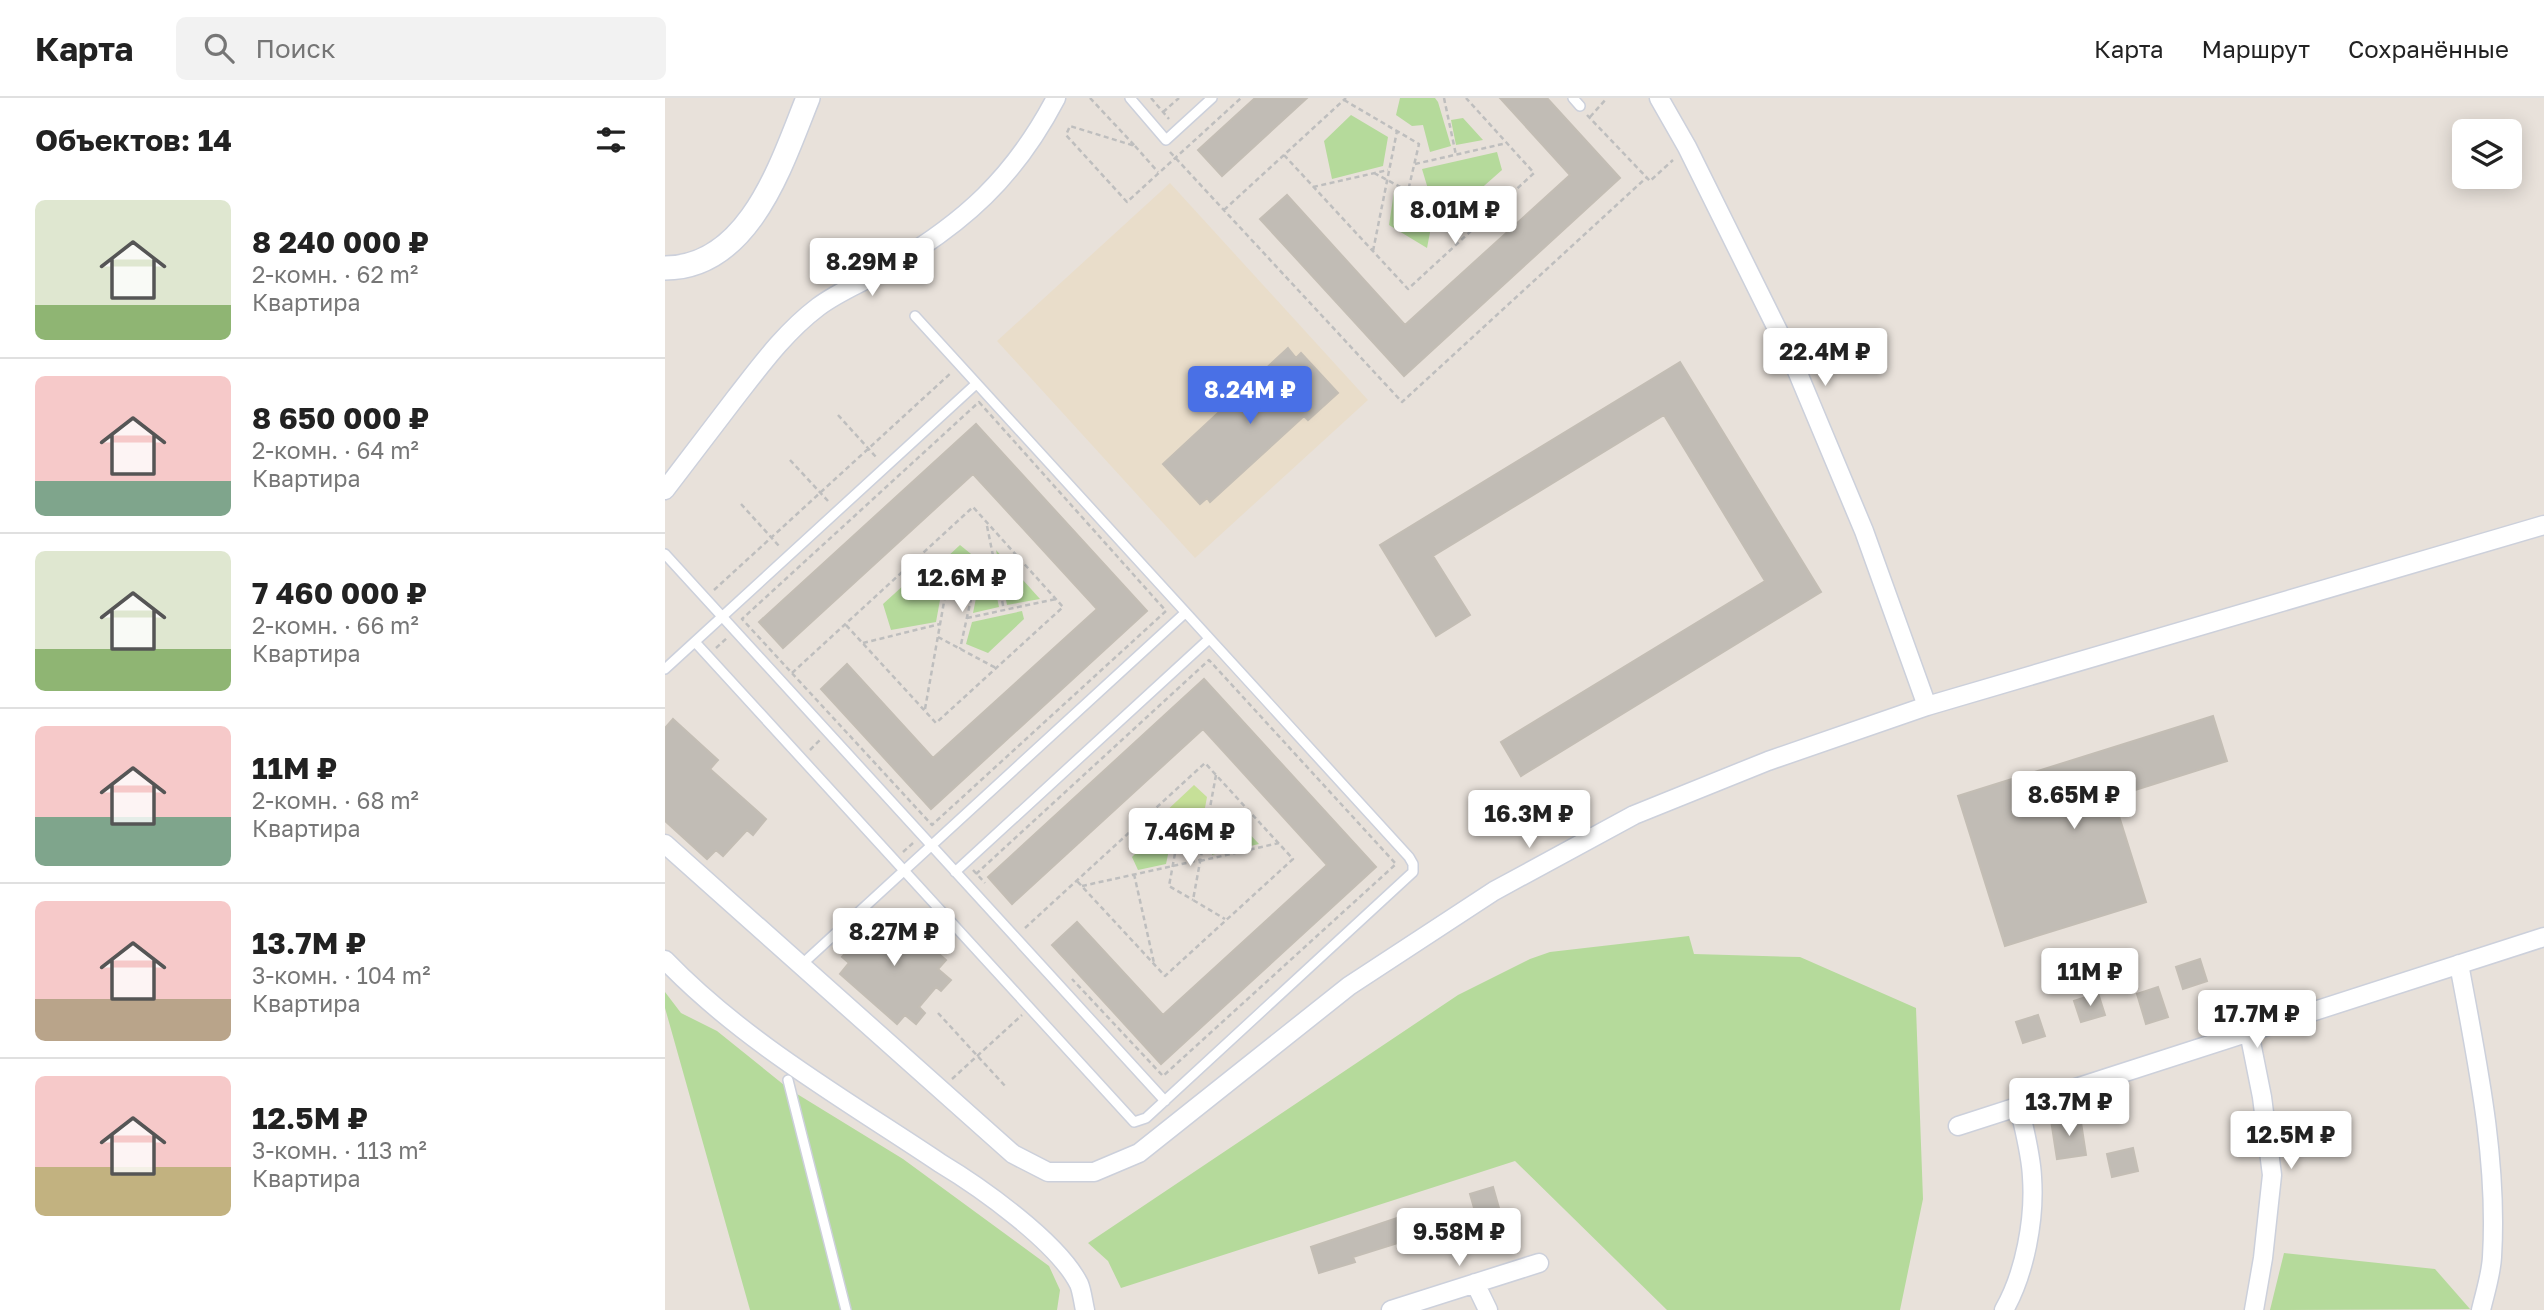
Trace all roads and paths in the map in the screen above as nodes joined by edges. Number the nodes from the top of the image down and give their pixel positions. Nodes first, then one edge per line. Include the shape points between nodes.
1 (808, 98) edge
2 (1056, 98) edge
3 (1090, 98) edge
4 (1143, 98) edge
5 (1179, 98) edge
6 (1212, 98) edge
7 (1241, 98) edge
8 (1444, 98) edge
9 (1466, 98) edge
10 (1573, 98) edge
11 (1607, 98) edge
12 (1659, 98) edge
13 (1345, 99) edge
14 (1133, 102) edge
15 (1583, 109) joint
16 (1163, 112) dead end
17 (1590, 117) junction
18 (1397, 131) junction
19 (1166, 140) junction
20 (1507, 143) junction
21 (1135, 146) junction
22 (1687, 147) junction
23 (1284, 155) junction
24 (1456, 155) junction
25 (1175, 158) junction
26 (1414, 165) junction
27 (1389, 170) junction
28 (1159, 173) junction
29 (1374, 173) junction
30 (1646, 177) junction
31 (1387, 181) junction
32 (1313, 187) junction
33 (1408, 191) junction
34 (1224, 210) junction
35 (1472, 230) junction
36 (1373, 251) junction
37 (665, 268) edge
38 (915, 316) dead end
39 (960, 366) junction
40 (976, 384) junction
41 (838, 415) dead end
42 (869, 449) junction
43 (790, 460) dead end
44 (886, 467) junction
45 (665, 490) edge
46 (820, 493) junction
47 (741, 504) dead end
48 (837, 511) junction
49 (987, 523) junction
50 (2544, 524) edge
51 (772, 538) junction
52 (665, 554) edge
53 (788, 556) junction
54 (911, 564) junction
55 (947, 585) junction
56 (705, 598) junction
57 (1056, 599) junction
58 (1004, 610) junction
59 (1185, 612) junction
60 (722, 617) junction
61 (967, 618) junction
62 (845, 624) junction
63 (940, 624) junction
64 (938, 636) junction
65 (1209, 639) junction
66 (695, 642) junction
67 (863, 643) junction
68 (960, 649) junction
69 (1116, 657) junction
70 (996, 668) junction
71 (1125, 668) junction
72 (665, 669) edge
73 (792, 673) junction
74 (1150, 694) junction
75 (1066, 702) junction
76 (1160, 705) junction
77 (1927, 706) junction
78 (925, 711) junction
79 (1076, 713) junction
80 (1100, 739) junction
81 (1017, 747) junction
82 (1110, 750) junction
83 (1027, 758) junction
84 (1216, 775) junction
85 (1051, 784) junction
86 (969, 791) junction
87 (1061, 796) junction
88 (978, 802) junction
89 (1146, 818) junction
90 (932, 825) junction
91 (1002, 829) junction
92 (942, 836) junction
93 (1178, 837) junction
94 (1013, 840) junction
95 (1279, 843) junction
96 (665, 845) edge
97 (931, 845) junction
98 (1202, 851) junction
99 (1200, 860) junction
100 (966, 862) junction
101 (1173, 866) junction
102 (904, 871) junction
103 (955, 872) junction
104 (976, 873) junction
105 (1134, 874) junction
106 (1077, 881) junction
107 (1082, 886) junction
108 (993, 892) dead end
109 (1193, 900) junction
110 (1227, 919) junction
111 (1015, 937) junction
112 (2544, 937) edge
113 (665, 960) edge
114 (1154, 964) junction
115 (2459, 964) junction
116 (800, 966) junction
117 (1071, 978) dead end
118 (1029, 1008) junction
119 (938, 1013) dead end
120 (2249, 1032) junction
121 (977, 1056) junction
122 (788, 1080) dead end
123 (949, 1082) dead end
124 (1006, 1087) dead end
125 (1165, 1101) junction
126 (2019, 1106) junction
127 (1958, 1126) dead end
128 (1539, 1263) dead end
129 (1475, 1283) junction
130 (846, 1310) edge
131 (1085, 1310) edge
132 (1391, 1310) edge
133 (1488, 1310) edge
134 (2004, 1310) edge
135 (2254, 1310) edge
136 (2481, 1310) edge

1 - 37 street via 777,174 746,227 701,262
2 - 45 street via 1019,160 967,215 885,270 819,306 792,329
3 - 21 path
4 - 14 lane
5 - 16 path
6 - 19 lane
7 - 25 path
8 - 24 path
9 - 20 path
10 - 15 lane
11 - 17 path
12 - 22 street
13 - 18 path
13 - 23 path
14 - 19 lane
15 - 17 path
17 - 30 path
18 - 26 path via 1419,145
18 - 27 path
19 - 25 path
20 - 24 path
20 - 35 path via 1534,173
21 - 28 path
21 - 28 path via 1070,127 1066,135 1127,202
22 - 30 path via 1650,181
22 - 77 street via 1798,372 1864,531
23 - 32 path
23 - 34 path
24 - 26 path
25 - 28 path
25 - 34 path
26 - 33 path
27 - 29 path
27 - 31 path
29 - 31 path
29 - 32 path
30 - 34 path via 1402,402
31 - 33 path
31 - 36 path
32 - 36 path
33 - 35 path
35 - 36 path via 1408,289
38 - 39 lane
39 - 40 lane
39 - 42 path
40 - 44 lane
40 - 59 lane
41 - 42 path
42 - 44 path
42 - 46 path
43 - 46 path
44 - 48 lane
46 - 48 path
46 - 51 path
47 - 51 path
48 - 53 lane
49 - 54 path via 973,507
49 - 57 path
49 - 58 path
50 - 77 street
51 - 53 path
51 - 56 path
52 - 56 lane
53 - 60 lane
54 - 55 path
54 - 62 path
55 - 61 path via 971,599
55 - 63 path
56 - 60 lane
57 - 58 path
57 - 70 path via 1063,607
58 - 61 path
59 - 65 lane
59 - 71 lane
60 - 66 lane
60 - 97 lane
61 - 68 path
62 - 67 path
62 - 73 path
63 - 64 path
63 - 67 path
64 - 68 path
64 - 78 path
65 - 74 lane
65 - 125 lane via 1409,857 1413,872
66 - 72 lane
66 - 102 lane
67 - 78 path
68 - 70 path
69 - 71 path
69 - 73 path via 1165,611 979,402 742,619
69 - 75 path
70 - 78 path via 936,723
71 - 79 lane
73 - 90 path
74 - 76 path
74 - 80 lane
75 - 79 path
75 - 81 path
76 - 82 path
76 - 117 path via 1209,660 1396,864 1163,1076
77 - 116 street via 1768,761 1634,815 1494,891 1349,986 1139,1153 1094,1172 1048,1172 1013,1154
79 - 83 lane
80 - 82 path
80 - 85 lane
81 - 83 path
81 - 86 path
82 - 87 path
83 - 88 lane
84 - 89 path via 1206,763
84 - 95 path
84 - 98 path
85 - 87 path
85 - 91 lane
86 - 88 path
86 - 90 path
87 - 94 path
88 - 92 lane
89 - 93 path
89 - 106 path
90 - 92 path
91 - 94 path
91 - 100 lane
92 - 97 lane
93 - 98 path
93 - 101 path
94 - 104 path
95 - 99 path
95 - 110 path via 1293,859
96 - 116 street
97 - 102 lane
97 - 103 lane
98 - 99 path
99 - 101 path
99 - 109 path
100 - 103 lane
100 - 104 path
101 - 105 path
101 - 109 path via 1169,886
102 - 116 lane
102 - 118 lane
103 - 111 lane
104 - 108 path
105 - 107 path
105 - 114 path
106 - 107 path
106 - 111 path
107 - 114 path
109 - 110 path
110 - 114 path via 1165,976
111 - 125 lane
112 - 115 street
113 - 131 street via 737,1024 973,1183 1044,1242 1071,1271
115 - 120 street
115 - 136 street via 2491,1165 2492,1259
118 - 121 path
118 - 125 lane via 1134,1122 1141,1122
119 - 121 path
120 - 126 street
120 - 135 street via 2272,1175
121 - 123 path
121 - 124 path
122 - 130 lane
126 - 127 street
126 - 134 street via 2032,1177 2029,1236 2015,1290
128 - 129 street
129 - 132 street
129 - 133 street

